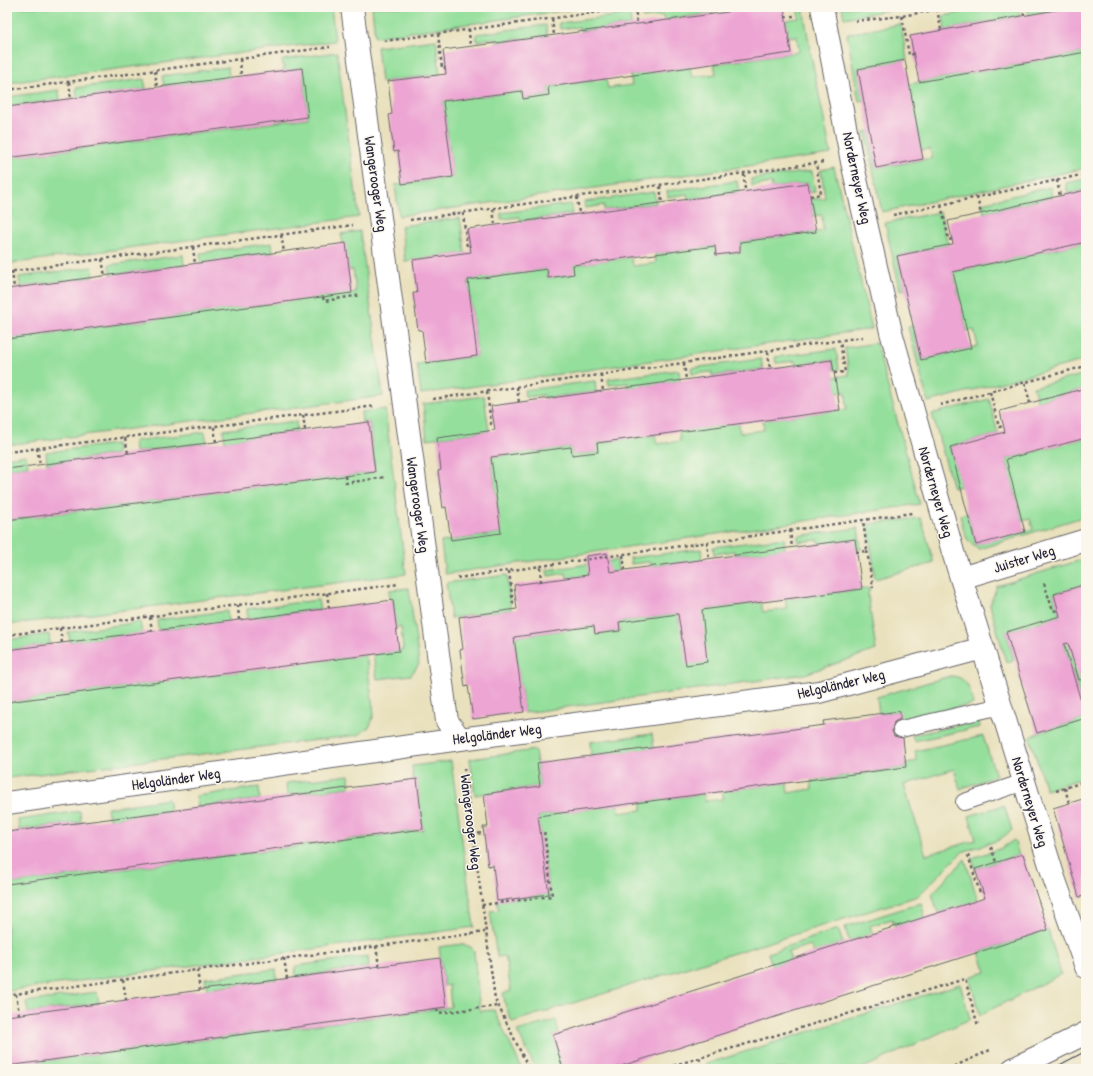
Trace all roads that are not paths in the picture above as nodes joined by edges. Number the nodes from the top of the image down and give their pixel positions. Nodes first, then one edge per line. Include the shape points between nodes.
1 (352, 7) edge
2 (822, 7) edge
3 (1086, 540) edge
4 (961, 578) junction
5 (983, 648) junction
6 (1000, 706) junction
7 (901, 729) dead end
8 (460, 739) junction
9 (1024, 782) junction
10 (964, 802) dead end
11 (7, 803) edge
12 (1086, 966) edge
13 (1086, 1033) edge
14 (1013, 1069) edge

1 - 8 street, Wangerooger Weg via 447,721
2 - 4 street, Norderneyer Weg via 852,162 891,332
3 - 4 street, Juister Weg
4 - 5 street, Norderneyer Weg
5 - 6 street, Norderneyer Weg
5 - 8 street, Helgoländer Weg via 819,692
6 - 7 lane
6 - 9 street, Norderneyer Weg
8 - 11 street, Helgoländer Weg
9 - 10 lane
9 - 12 street, Norderneyer Weg via 1054,878
13 - 14 street

